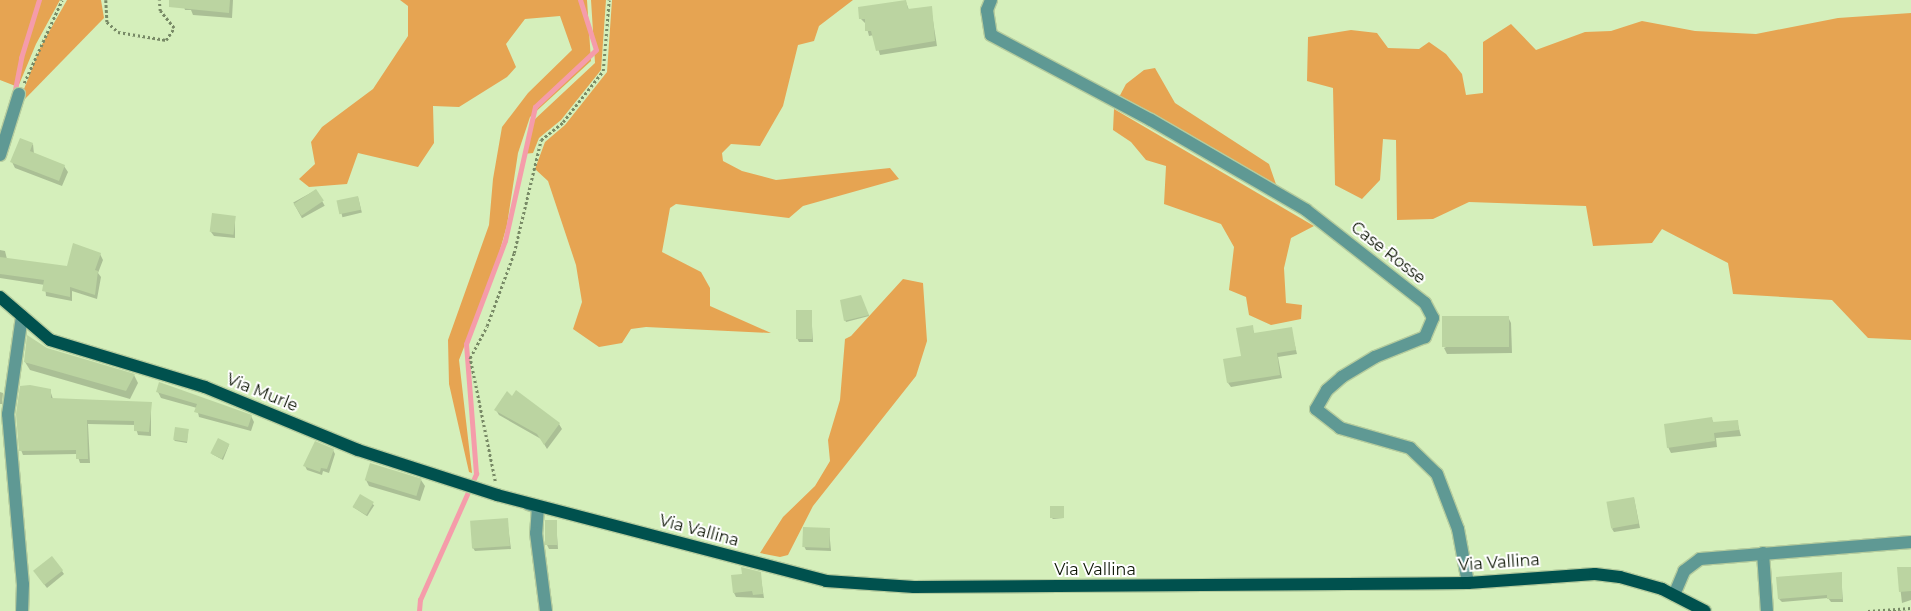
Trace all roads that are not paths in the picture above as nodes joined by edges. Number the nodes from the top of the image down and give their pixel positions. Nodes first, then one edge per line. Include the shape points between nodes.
1 (991, 0) edge
2 (19, 94) road end
3 (0, 155) edge
4 (0, 298) edge
5 (22, 316) junction
6 (523, 502) junction
7 (1911, 542) edge
8 (1763, 553) junction
9 (1468, 583) junction
10 (1674, 595) junction
11 (22, 611) edge
12 (546, 611) edge
13 (1705, 611) edge
14 (1767, 611) edge

1 - 9 street, Case Rosse via 987,10 991,35 1151,120 1306,210 1425,303 1433,318 1425,337 1374,358 1342,376 1327,390 1316,409 1340,428 1410,448 1437,474 1458,529
2 - 3 street
4 - 5 main road, Via Murle
5 - 6 main road, Via Murle via 50,340 205,387 358,450
5 - 11 street via 8,414 23,584
6 - 9 main road, Via Vallina via 826,581 865,586
6 - 12 street via 538,507 536,533
7 - 8 street
8 - 10 street via 1700,559 1684,571
8 - 14 street
9 - 10 main road, Via Vallina via 1595,574 1642,582
10 - 13 main road, Via Vallina

